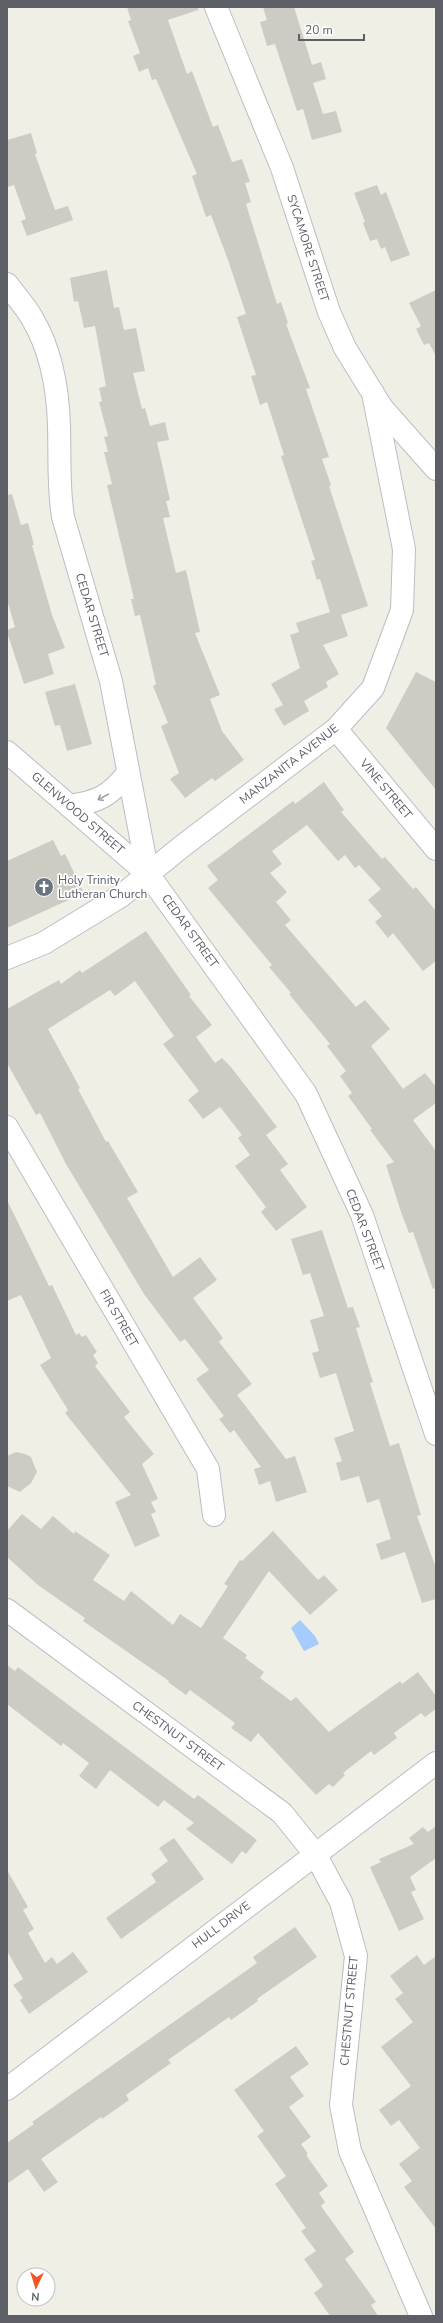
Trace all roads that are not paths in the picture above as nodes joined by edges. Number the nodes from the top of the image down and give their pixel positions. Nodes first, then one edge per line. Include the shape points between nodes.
1 (216, 7) edge
2 (7, 284) edge
3 (373, 393) junction
4 (436, 469) edge
5 (336, 729) junction
6 (7, 752) edge
7 (128, 774) junction
8 (69, 806) junction
9 (436, 849) edge
10 (148, 874) junction
11 (7, 958) edge
12 (7, 1127) edge
13 (436, 1434) edge
14 (214, 1515) dead end
15 (7, 1610) edge
16 (436, 1763) edge
17 (315, 1854) junction
18 (7, 2089) edge
19 (421, 2316) edge

1 - 3 street, SYCAMORE STREET via 282,168 329,312 345,348
2 - 7 street, CEDAR STREET via 32,318 49,356 56,387 63,517 111,681
3 - 4 street, SYCAMORE STREET via 382,408
3 - 5 street, MANZANITA AVENUE via 404,549 402,610 373,688
5 - 9 street, VINE STREET
5 - 10 street, MANZANITA AVENUE
6 - 8 street, GLENWOOD STREET
7 -> 8 street via 117,788 103,798
7 - 10 street, CEDAR STREET
8 - 10 street, GLENWOOD STREET
10 - 11 street, MANZANITA AVENUE via 120,896 44,943
10 - 13 street, CEDAR STREET via 306,1094 362,1215
12 - 14 street, FIR STREET via 208,1470
15 - 17 street, CHESTNUT STREET via 282,1813
16 - 17 street, HULL DRIVE
17 - 18 street, HULL DRIVE
17 - 19 street, CHESTNUT STREET via 341,1902 356,1956 341,2105 350,2151

